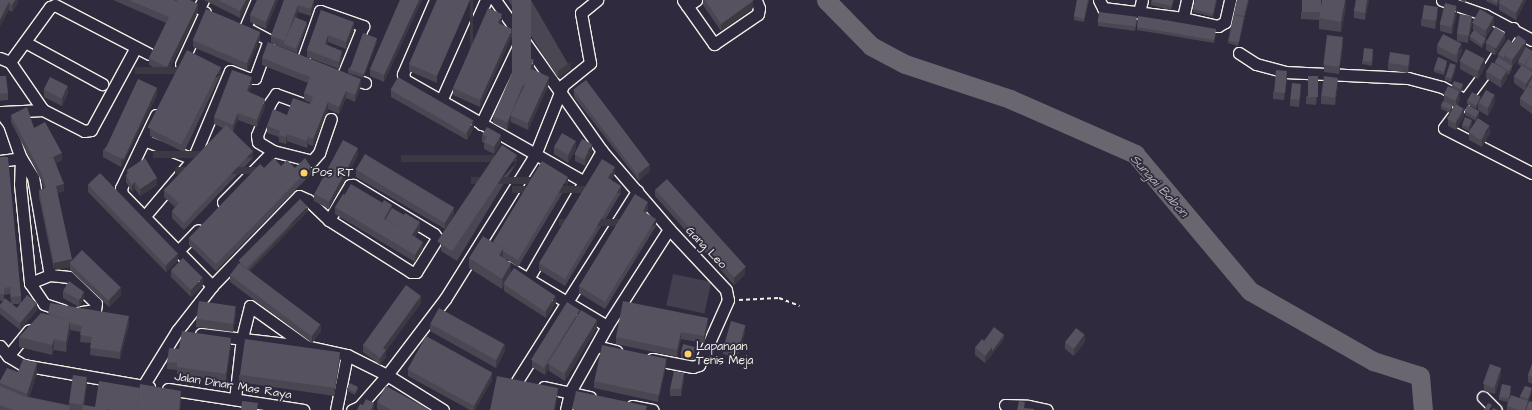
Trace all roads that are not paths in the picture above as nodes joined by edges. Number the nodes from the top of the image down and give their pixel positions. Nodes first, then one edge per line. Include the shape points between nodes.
1 (257, 0) edge
2 (435, 0) edge
3 (486, 0) edge
4 (495, 0) edge
5 (597, 0) edge
6 (756, 0) edge
7 (1099, 0) edge
8 (1142, 0) edge
9 (1187, 0) edge
10 (1230, 0) edge
11 (1442, 0) edge
12 (689, 2) edge
13 (196, 5) edge
14 (1139, 12) junction
15 (219, 17) edge
16 (1183, 18) junction
17 (232, 22) edge
18 (245, 28) junction
19 (1513, 28) junction
20 (522, 38) junction
21 (1532, 40) edge
22 (25, 42) junction
23 (136, 47) junction
24 (1239, 53) dead end
25 (150, 54) edge
26 (289, 54) edge
27 (303, 59) junction
28 (5, 60) edge
29 (317, 64) edge
30 (216, 65) edge
31 (330, 69) edge
32 (230, 71) junction
33 (177, 73) edge
34 (343, 75) junction
35 (365, 83) dead end
36 (102, 84) dead end
37 (560, 93) junction
38 (1464, 99) junction
39 (441, 101) junction
40 (160, 107) edge
41 (309, 107) edge
42 (43, 110) junction
43 (1, 112) edge
44 (331, 119) dead end
45 (481, 124) junction
46 (144, 140) junction
47 (273, 151) junction
48 (602, 151) junction
49 (535, 155) junction
50 (21, 158) junction
51 (193, 159) junction
52 (0, 161) edge
53 (1532, 173) edge
54 (583, 180) junction
55 (637, 191) junction
56 (215, 211) edge
57 (144, 217) junction
58 (329, 220) junction
59 (205, 222) edge
60 (669, 229) junction
61 (178, 251) junction
62 (508, 267) edge
63 (50, 275) junction
64 (528, 279) junction
65 (30, 283) junction
66 (212, 286) junction
67 (566, 300) junction
68 (622, 303) junction
69 (637, 306) edge
70 (42, 312) junction
71 (704, 320) edge
72 (718, 323) junction
73 (607, 326) junction
74 (177, 331) junction
75 (242, 338) junction
76 (0, 346) edge
77 (306, 346) junction
78 (596, 346) junction
79 (626, 353) edge
80 (347, 355) junction
81 (8, 356) junction
82 (641, 356) edge
83 (387, 375) junction
84 (143, 386) junction
85 (570, 392) junction
86 (1483, 397) dead end
87 (235, 399) junction
88 (600, 399) edge
89 (623, 404) edge
90 (1005, 405) dead end
91 (303, 410) edge
92 (336, 410) edge
93 (353, 410) edge
94 (443, 410) edge
95 (566, 410) edge
96 (653, 410) edge
97 (1046, 410) edge
98 (1496, 410) edge

1 - 18 street
2 - 39 street via 403,75 405,80
3 - 39 street
4 - 20 street, Gang Leo
5 - 37 street via 581,13 590,63 563,85
6 - 12 street via 760,8 758,14 716,44 712,43
7 - 14 street via 1103,8
8 - 14 street
9 - 16 street
10 - 16 street via 1222,25
11 - 19 street
13 - 15 street
13 - 33 street via 190,55
14 - 16 street
17 - 18 street
18 - 32 street via 268,38 271,48 254,79
19 - 21 street
19 - 38 street via 1490,66
20 - 37 street, Gang Leo
20 - 45 street
22 - 23 street via 50,7 55,5
22 - 28 street
22 - 36 street
23 - 25 street
23 - 42 street via 91,130 84,131
24 - 38 street via 1256,64 1285,72 1408,78 1442,87
26 - 27 street
27 - 29 street
27 - 34 street via 320,11 363,26
28 - 42 street
30 - 32 street
31 - 34 street
32 - 51 street
34 - 35 street
37 - 48 street, Gang Leo
37 - 49 street
38 - 53 street via 1444,126 1445,129
39 - 45 street
40 - 46 street
41 - 47 street via 276,94 257,139
42 - 43 street
43 - 50 street
44 - 47 street via 316,160 306,162
45 - 49 street
46 - 51 street
46 - 57 street via 121,188 122,194
47 - 56 street
48 - 54 street
48 - 55 street, Gang Leo
49 - 54 street
49 - 83 street via 424,335
50 - 52 street
50 - 63 street via 33,177 39,226
50 - 65 street via 20,184
51 - 57 street
54 - 64 street
55 - 60 street, Gang Leo
55 - 67 street
57 - 61 street
58 - 58 street via 411,272 416,272 437,238 353,185 350,185
58 - 66 street via 308,200 299,196
59 - 61 street
60 - 68 street
60 - 72 street, Gang Leo via 724,286 728,300
61 - 66 street
62 - 64 street
63 - 65 street
63 - 70 street via 69,277 96,302 95,310
64 - 67 street
65 - 70 street via 41,301
66 - 74 street
67 - 73 street
67 - 85 street via 512,380
68 - 69 street
68 - 73 street
70 - 81 street
71 - 72 street
72 - 82 street via 703,361 693,367
73 - 78 street
74 - 75 street
74 - 84 street
75 - 77 street
75 - 77 street via 250,306
75 - 87 street
76 - 81 street, Jalan Dinar Mas Raya
77 - 80 street
78 - 79 street
78 - 85 street
80 - 83 street
80 - 92 street
81 - 84 street, Jalan Dinar Mas Raya via 24,365
83 - 93 street via 359,407
83 - 94 street
84 - 87 street, Jalan Dinar Mas Raya
85 - 88 street
85 - 95 street
86 - 98 street
87 - 91 street, Jalan Dinar Mas Raya
89 - 96 street
90 - 97 street

